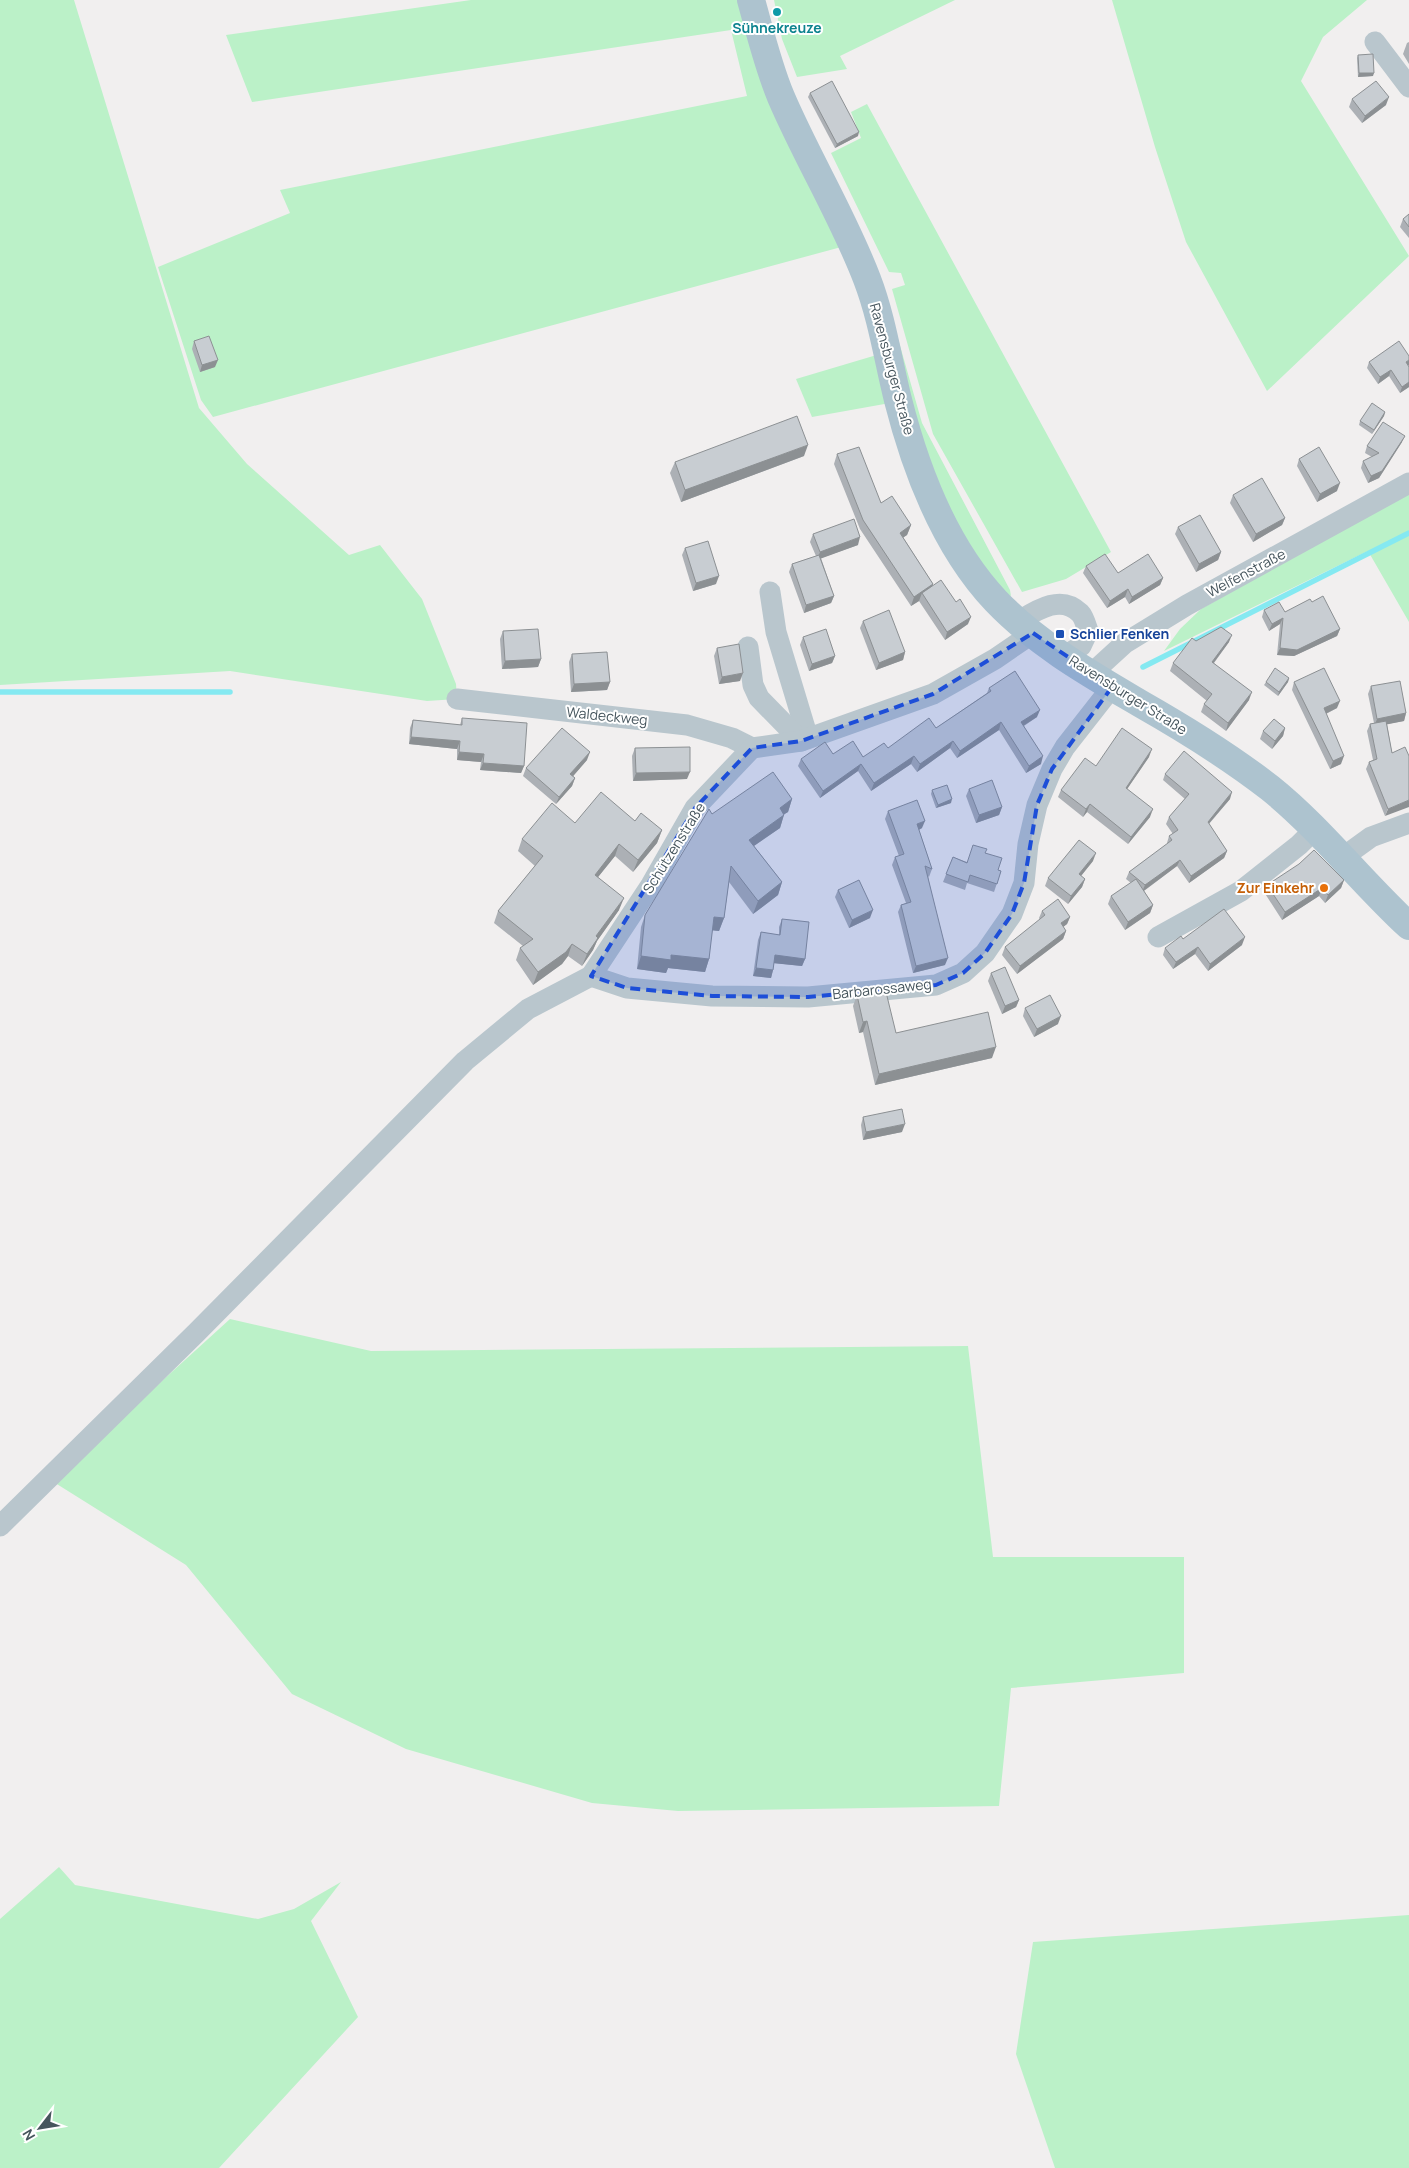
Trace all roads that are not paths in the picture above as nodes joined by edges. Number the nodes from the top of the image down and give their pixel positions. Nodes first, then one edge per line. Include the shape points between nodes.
1 (751, 0) edge
2 (1375, 42) dead end
3 (1409, 87) edge
4 (1409, 483) edge
5 (770, 592) dead end
6 (1026, 627) junction
7 (748, 648) dead end
8 (1064, 656) junction
9 (1101, 681) junction
10 (457, 699) dead end
11 (805, 740) junction
12 (752, 748) junction
13 (1409, 823) edge
14 (1314, 830) junction
15 (1342, 858) junction
16 (1409, 926) edge
17 (1158, 937) dead end
18 (591, 976) junction
19 (0, 1526) edge

1 - 6 main road, Ravensburger Straße via 780,95 866,277 917,462 938,514 962,557 996,600
2 - 3 street
4 - 9 street, Welfenstraße via 1124,643
5 - 11 street via 776,632
6 - 8 main road, Ravensburger Straße
6 - 8 street via 1045,605 1069,605 1081,614 1088,631 1081,646
6 - 11 street via 995,659 933,694
7 - 11 street via 753,685 759,698
8 - 9 main road, Ravensburger Straße
9 - 14 main road, Ravensburger Straße via 1199,739 1271,789
9 - 18 street, Barbarossaweg via 1052,769 1037,805 1024,883 1012,914 985,952 963,973 936,985 808,997 665,992 627,988
10 - 12 street, Waldeckweg via 687,725 732,738
11 - 12 street
12 - 18 street, Schützenstraße via 695,808 651,885
13 - 15 street via 1371,837
14 - 15 main road, Ravensburger Straße
14 - 17 street via 1241,891
15 - 16 main road, Ravensburger Straße
18 - 19 street, Schützenstraße via 528,1008 465,1061

